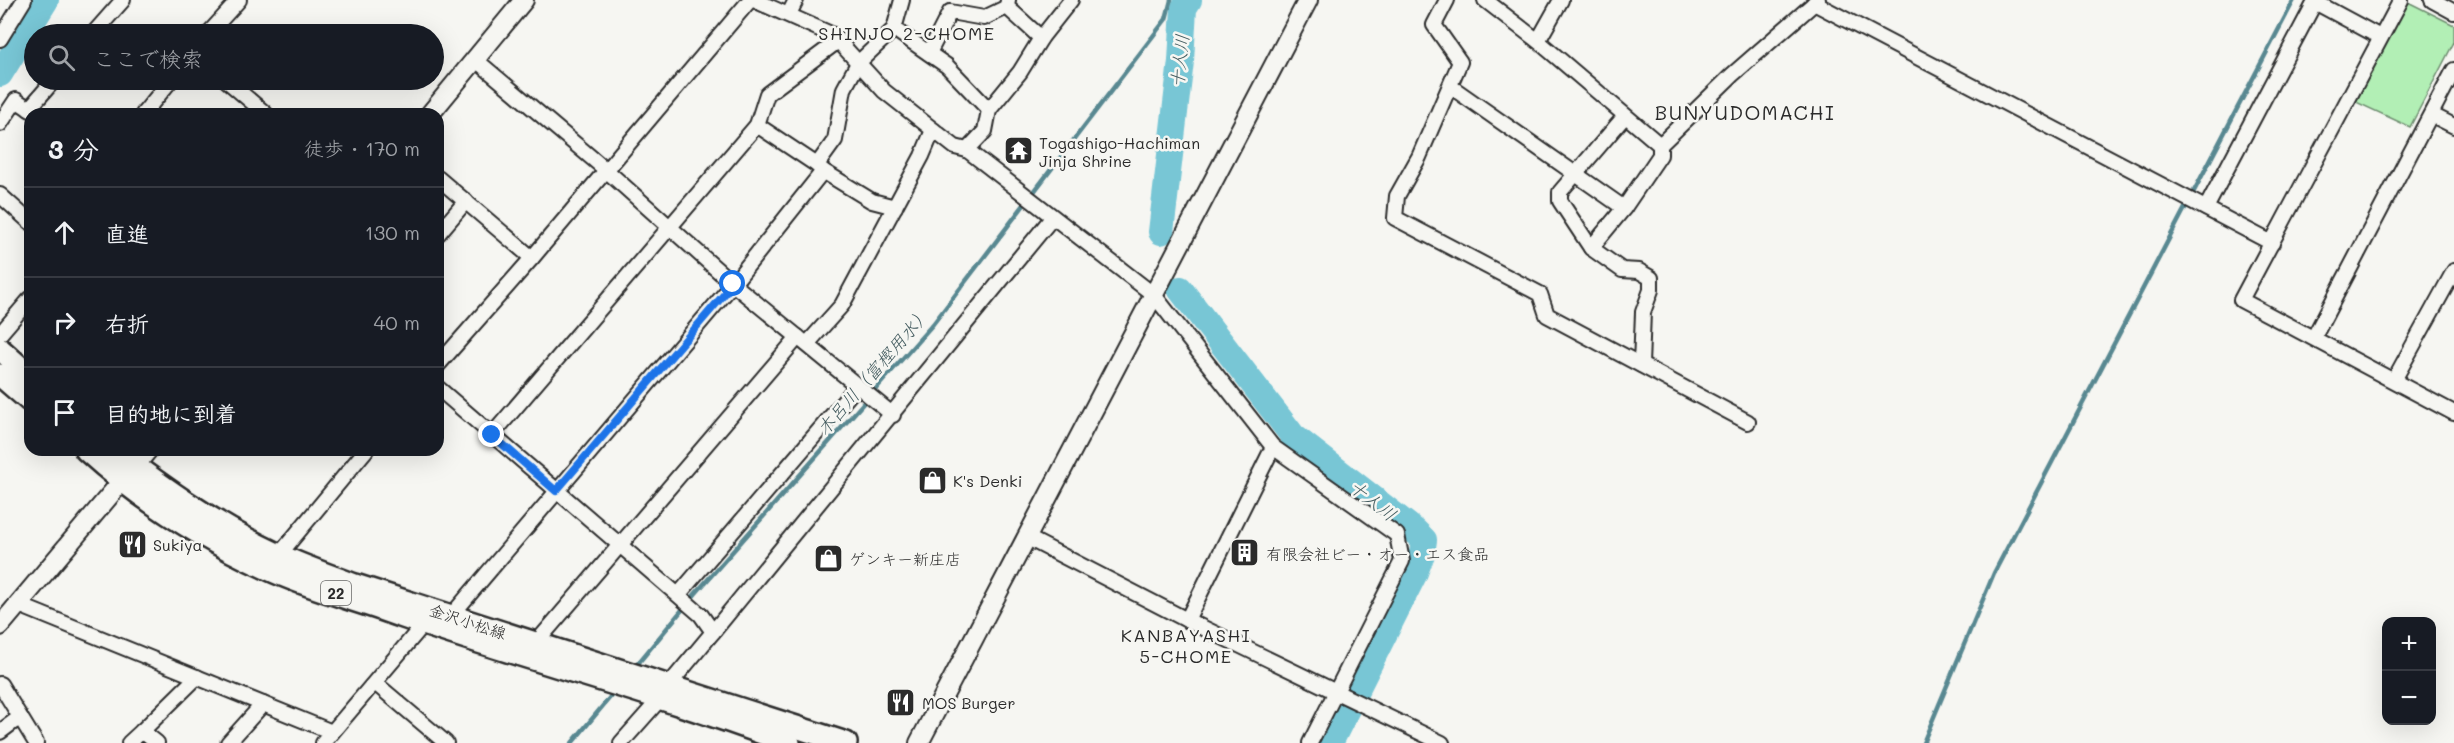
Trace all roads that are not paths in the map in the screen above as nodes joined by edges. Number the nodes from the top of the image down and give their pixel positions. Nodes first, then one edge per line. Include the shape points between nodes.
1 (24, 0) edge
2 (123, 0) edge
3 (239, 0) edge
4 (524, 0) edge
5 (752, 0) edge
6 (796, 0) edge
7 (902, 0) edge
8 (1071, 0) edge
9 (1308, 0) edge
10 (1447, 0) edge
11 (1485, 0) edge
12 (1561, 0) edge
13 (2402, 0) edge
14 (2432, 0) edge
15 (2315, 1) edge
16 (1816, 2) edge
17 (1007, 3) edge
18 (2454, 12) edge
19 (789, 14) junction
20 (102, 24) edge
21 (217, 24) edge
22 (894, 29) junction
23 (1041, 38) junction
24 (2380, 38) junction
25 (0, 39) edge
26 (838, 41) junction
27 (1538, 41) junction
28 (929, 53) junction
29 (476, 60) junction
30 (858, 63) junction
31 (2454, 70) edge
32 (1450, 86) junction
33 (47, 90) edge
34 (163, 90) edge
35 (237, 90) edge
36 (28, 108) edge
37 (35, 108) edge
38 (148, 108) edge
39 (257, 108) edge
40 (435, 108) edge
41 (989, 110) junction
42 (2432, 115) junction
43 (1624, 116) junction
44 (0, 124) edge
45 (757, 125) junction
46 (2454, 126) edge
47 (933, 130) junction
48 (1660, 145) junction
49 (967, 150) junction
50 (820, 168) junction
51 (606, 170) junction
52 (1575, 172) junction
53 (444, 183) edge
54 (0, 195) edge
55 (466, 201) junction
56 (2203, 206) junction
57 (895, 207) junction
58 (1624, 208) junction
59 (24, 217) edge
60 (1052, 218) junction
61 (444, 227) edge
62 (669, 227) junction
63 (2272, 243) junction
64 (1591, 248) junction
65 (532, 258) junction
66 (2454, 271) edge
67 (733, 284) junction
68 (1154, 295) junction
69 (24, 306) edge
70 (0, 334) edge
71 (2314, 337) junction
72 (803, 340) junction
73 (0, 349) edge
74 (444, 358) edge
75 (1641, 365) junction
76 (24, 371) edge
77 (0, 375) edge
78 (2394, 380) junction
79 (861, 389) junction
80 (444, 393) edge
81 (24, 396) edge
82 (2454, 413) edge
83 (893, 415) junction
84 (1748, 422) dead end
85 (492, 435) junction
86 (1273, 447) junction
87 (104, 456) edge
88 (122, 456) edge
89 (361, 456) edge
90 (135, 466) edge
91 (556, 491) junction
92 (1028, 538) junction
93 (619, 544) junction
94 (279, 555) junction
95 (682, 597) junction
96 (19, 605) junction
97 (451, 616) junction
98 (1188, 620) junction
99 (423, 625) junction
100 (0, 626) edge
101 (713, 632) junction
102 (536, 643) junction
103 (197, 677) junction
104 (626, 680) junction
105 (375, 683) junction
106 (0, 684) edge
107 (1341, 692) junction
108 (664, 693) junction
109 (263, 704) junction
110 (20, 717) junction
111 (142, 730) junction
112 (0, 732) edge
113 (332, 732) junction
114 (36, 743) edge
115 (129, 743) edge
116 (157, 743) edge
117 (228, 743) edge
118 (323, 743) edge
119 (445, 743) edge
120 (621, 743) edge
121 (789, 743) edge
122 (846, 743) edge
123 (919, 743) edge
124 (1310, 743) edge
125 (1443, 743) edge

1 - 25 street
2 - 20 street
3 - 21 street
4 - 29 street
5 - 19 street
5 - 51 street
6 - 19 street
7 - 22 street
8 - 23 street
9 - 68 street
10 - 32 street via 1434,25 1460,62
11 - 27 street
12 - 27 street
13 - 24 street
14 - 18 street
15 - 24 street
15 - 56 street
16 - 48 street
16 - 56 street
17 - 23 street
17 - 28 street via 984,18 950,12
19 - 26 street
22 - 28 street
22 - 30 street
23 - 41 street
24 - 63 street
26 - 30 street
26 - 45 street via 767,94
27 - 43 street
28 - 41 street
29 - 40 street
29 - 51 street
30 - 47 street via 884,91
30 - 50 street via 844,89 835,140
31 - 42 street
32 - 52 street
32 - 75 street via 1397,196 1395,218 1540,294 1547,315
33 - 37 street
34 - 38 street
35 - 39 street
36 - 44 street via 16,100
41 - 49 street via 985,131
42 - 46 street
42 - 71 street
43 - 48 street
43 - 52 street
45 - 50 street
45 - 62 street
47 - 49 street via 955,147
47 - 57 street
48 - 58 street via 1660,154
49 - 60 street
50 - 57 street via 872,201
50 - 67 street
51 - 62 street
51 - 65 street
52 - 58 street
52 - 64 street via 1560,192 1560,201
53 - 55 street
54 - 59 street
55 - 61 street
55 - 65 street
56 - 63 street
57 - 72 street via 842,305
58 - 64 street
60 - 68 street
60 - 83 street
62 - 67 street
62 - 85 street
63 - 71 street via 2241,300
64 - 75 street via 1622,270 1639,271 1652,278 1643,312
65 - 74 street
66 - 78 street
67 - 72 street
67 - 91 street
68 - 86 street
68 - 92 street
69 - 70 street
71 - 78 street
72 - 79 street
72 - 93 street
73 - 76 main road
75 - 84 street
77 - 81 main road
78 - 82 street
79 - 83 street
79 - 95 street
80 - 85 street
83 - 101 street
85 - 91 street
86 - 98 street
86 - 107 street via 1398,535 1402,561
87 - 90 main road, 金沢小松線 / 22
88 - 90 main road, 金沢小松線 / 22
89 - 94 street
90 - 94 main road, 金沢小松線 / 22 via 242,536
90 - 96 street
90 - 99 main road, 金沢小松線 / 22 via 179,521 269,570
91 - 93 street
91 - 97 street
92 - 98 street
92 - 123 street
93 - 95 street
93 - 102 street
94 - 97 main road, 金沢小松線 / 22
95 - 101 street
96 - 100 street
96 - 103 street
97 - 102 main road, 金沢小松線 / 22
98 - 107 street
99 - 104 main road, 金沢小松線 / 22
99 - 105 street
101 - 108 street
102 - 104 main road, 金沢小松線 / 22
103 - 109 street
103 - 111 street
104 - 108 main road, 金沢小松線 / 22
105 - 113 street
105 - 119 street
106 - 110 street
107 - 124 street
107 - 125 street
108 - 120 street
108 - 121 main road, 金沢小松線 / 22
108 - 122 main road, 金沢小松線 / 22
109 - 113 street
109 - 117 street
110 - 112 street
110 - 114 street
111 - 115 street
111 - 116 street
113 - 118 street

